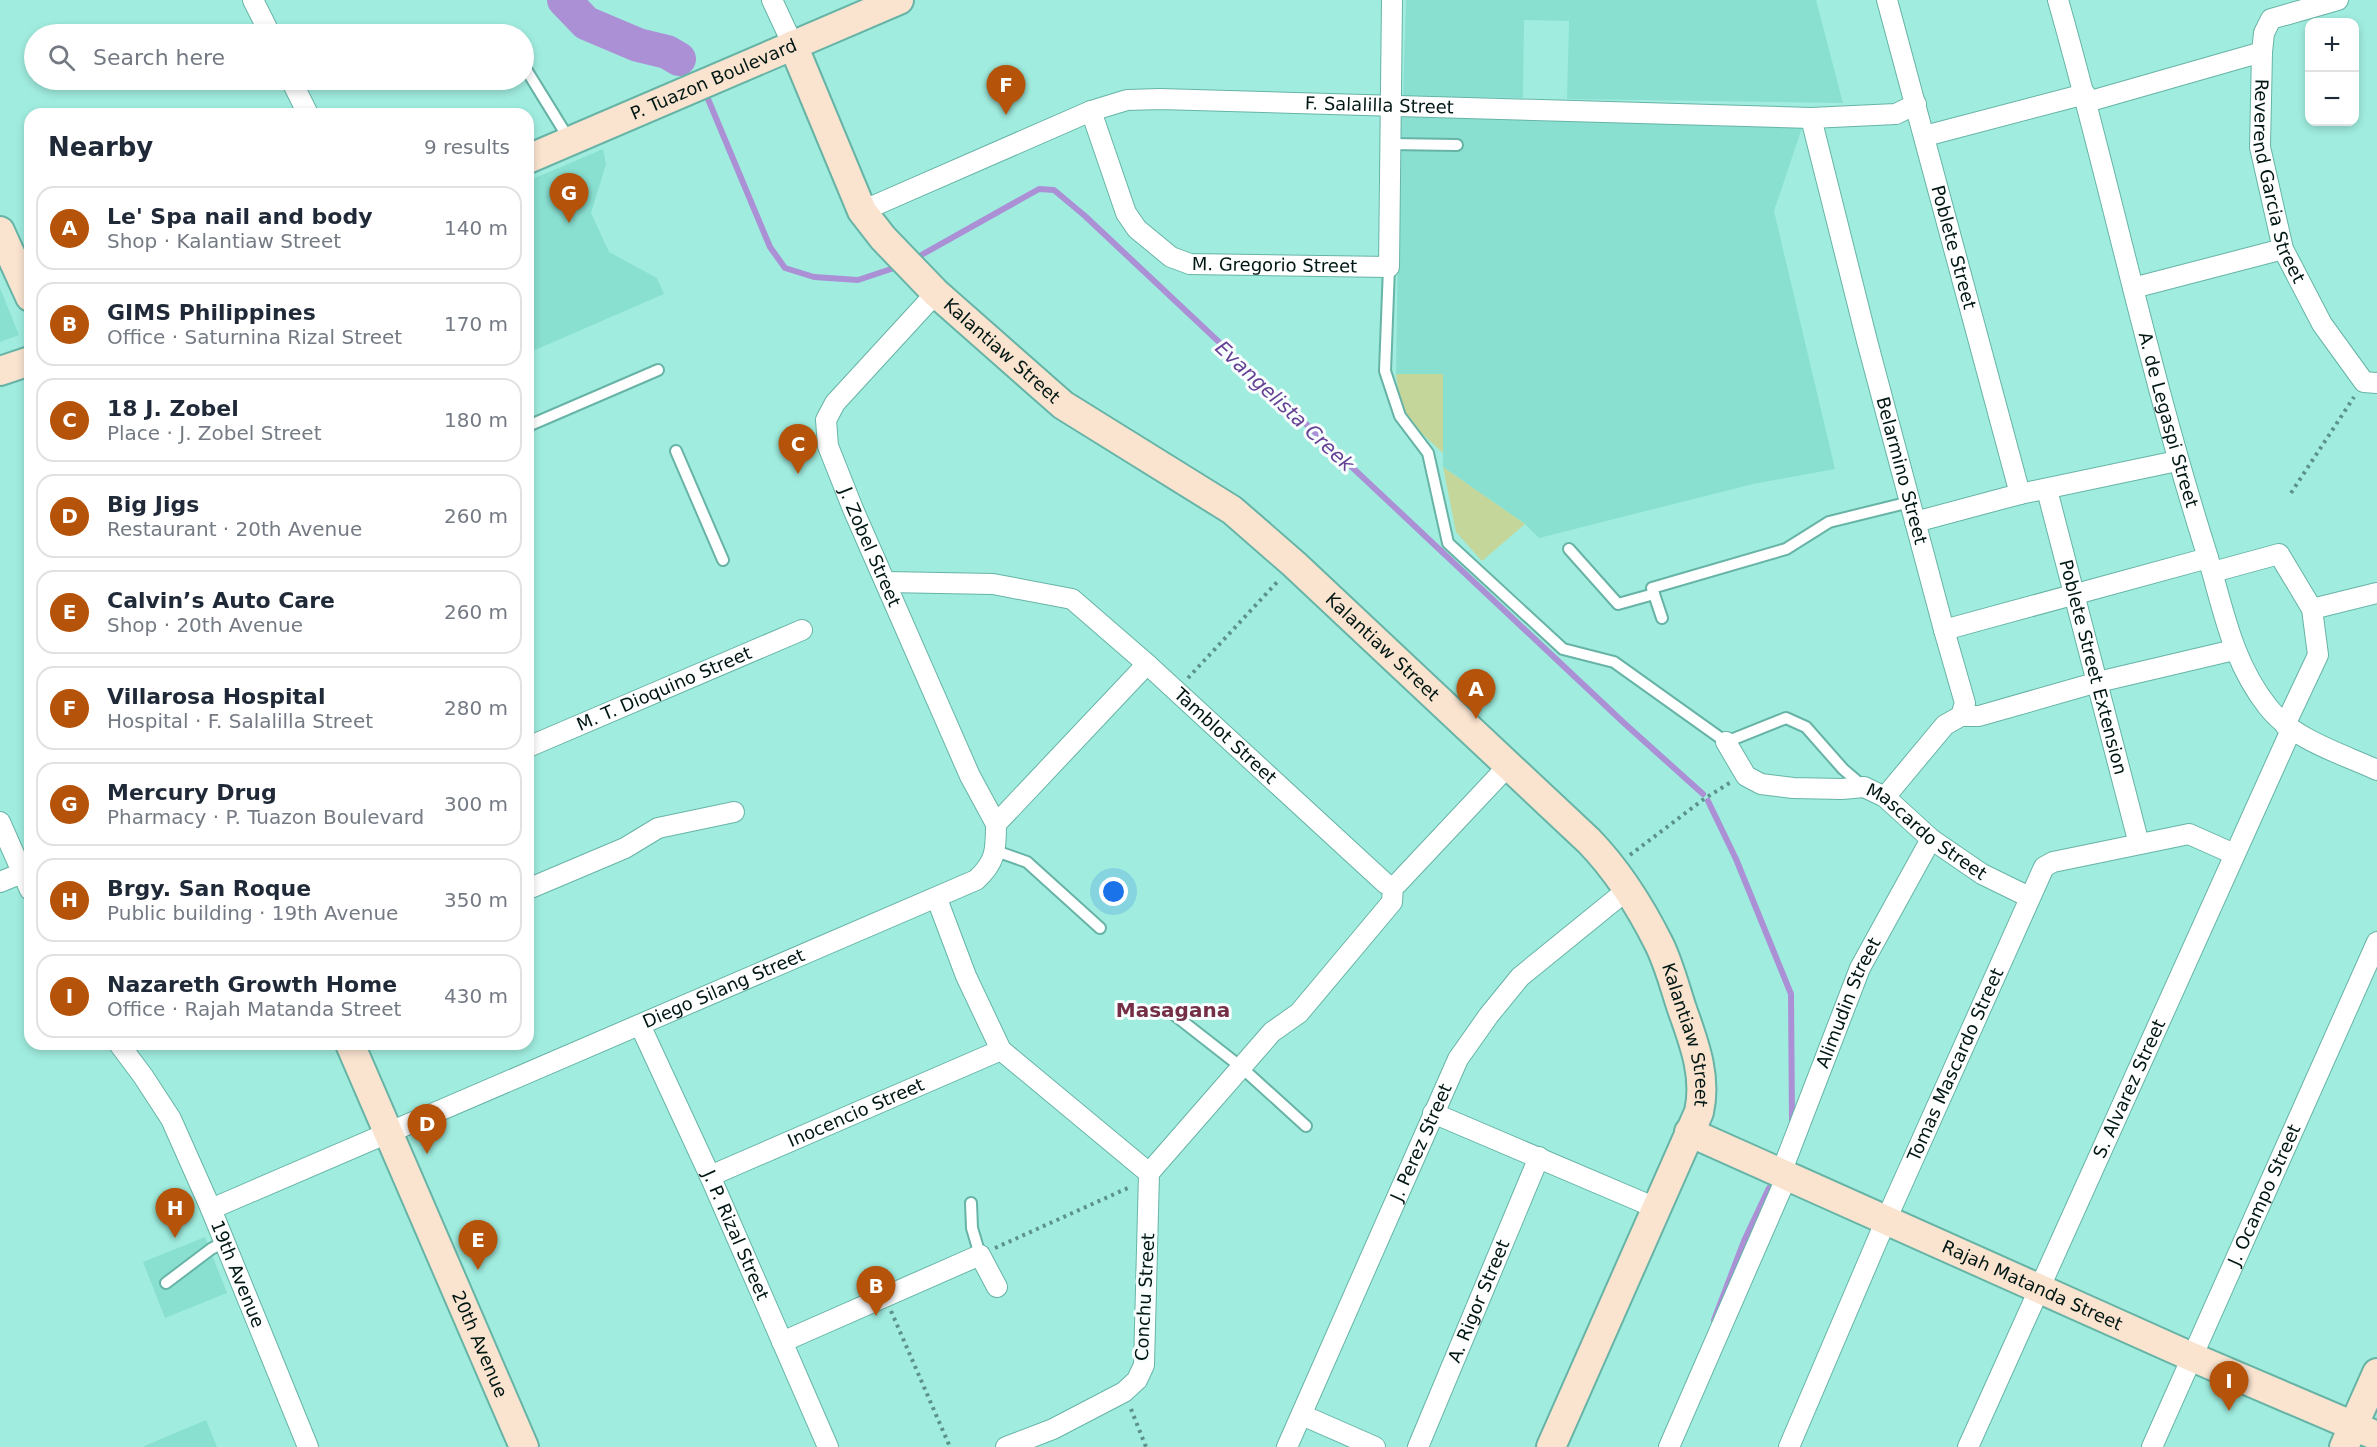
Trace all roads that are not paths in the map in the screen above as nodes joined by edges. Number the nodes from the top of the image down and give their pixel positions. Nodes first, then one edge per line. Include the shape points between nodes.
1 (253, 0) edge
2 (772, 0) edge
3 (899, 0) edge
4 (1392, 0) edge
5 (1887, 0) edge
6 (2058, 0) edge
7 (2338, 0) edge
8 (265, 24) edge
9 (793, 45) junction
10 (2262, 52) junction
11 (534, 82) edge
12 (296, 90) edge
13 (2086, 98) junction
14 (1916, 104) junction
15 (1389, 106) junction
16 (305, 108) edge
17 (1091, 111) junction
18 (1810, 118) junction
19 (1925, 136) junction
20 (571, 141) junction
21 (1389, 144) junction
22 (1457, 146) dead end
23 (534, 156) edge
24 (861, 211) junction
25 (1, 234) edge
26 (2283, 249) junction
27 (1389, 267) junction
28 (24, 284) edge
29 (2133, 288) junction
30 (936, 292) junction
31 (24, 363) edge
32 (658, 370) dead end
33 (0, 371) edge
34 (2371, 382) edge
35 (534, 423) edge
36 (676, 451) dead end
37 (2177, 461) junction
38 (2047, 490) junction
39 (2020, 494) junction
40 (1910, 502) junction
41 (1915, 522) junction
42 (1569, 549) dead end
43 (723, 560) dead end
44 (2210, 565) junction
45 (886, 582) junction
46 (2377, 593) edge
47 (1654, 594) junction
48 (2075, 594) junction
49 (2312, 609) junction
50 (1662, 618) dead end
51 (802, 630) dead end
52 (1944, 630) junction
53 (2234, 650) junction
54 (1147, 664) junction
55 (2098, 682) junction
56 (1961, 716) junction
57 (2288, 727) junction
58 (1726, 742) junction
59 (534, 744) edge
60 (1508, 766) junction
61 (2377, 770) edge
62 (1864, 787) junction
63 (1885, 797) junction
64 (734, 812) dead end
65 (0, 822) edge
66 (996, 824) junction
67 (1931, 839) junction
68 (2139, 844) junction
69 (996, 851) junction
70 (2234, 854) junction
71 (24, 877) edge
72 (1620, 879) junction
73 (0, 882) edge
74 (24, 882) edge
75 (1393, 885) junction
76 (534, 886) edge
77 (2029, 897) junction
78 (937, 899) junction
79 (1100, 928) dead end
80 (2377, 942) edge
81 (1172, 1013) dead end
82 (640, 1025) junction
83 (124, 1050) edge
84 (352, 1050) edge
85 (1001, 1050) junction
86 (1241, 1067) junction
87 (1433, 1113) junction
88 (1306, 1126) dead end
89 (386, 1132) junction
90 (1689, 1132) junction
91 (1539, 1157) junction
92 (1784, 1174) junction
93 (710, 1176) junction
94 (1149, 1176) junction
95 (971, 1203) dead end
96 (1656, 1208) junction
97 (211, 1209) junction
98 (1886, 1220) junction
99 (224, 1242) junction
100 (981, 1255) junction
101 (166, 1283) dead end
102 (997, 1287) dead end
103 (2041, 1290) junction
104 (782, 1342) junction
105 (2192, 1357) junction
106 (2377, 1372) edge
107 (1302, 1415) junction
108 (2358, 1436) edge
109 (308, 1447) edge
110 (524, 1447) edge
111 (828, 1447) edge
112 (1005, 1447) edge
113 (1287, 1447) edge
114 (1375, 1447) edge
115 (1418, 1447) edge
116 (1551, 1447) edge
117 (1669, 1447) edge
118 (1789, 1447) edge
119 (1968, 1447) edge
120 (2152, 1447) edge

1 - 8 street
2 - 9 street, Kalantiaw Street
3 - 9 street, P. Tuazon Boulevard
4 - 15 street
5 - 14 street, Poblete Street
6 - 13 street, A. de Legaspi Street
7 - 10 street, Reverend Garcia Street via 2271,19 2264,33
9 - 20 street, P. Tuazon Boulevard
9 - 24 street, Kalantiaw Street
10 - 13 street
10 - 26 street, Reverend Garcia Street via 2260,147
11 - 20 lane
12 - 16 street
13 - 19 street
13 - 29 street, A. de Legaspi Street
14 - 18 street, F. Salalilla Street via 1896,114
14 - 19 street, Poblete Street
15 - 17 street, F. Salalilla Street via 1161,99 1127,100
15 - 18 street, F. Salalilla Street
15 - 21 street
17 - 24 street, F. Salalilla Street
17 - 27 street, M. Gregorio Street via 1126,213 1137,229 1171,257 1190,264
18 - 40 street, Belarmino Street
19 - 39 street, Poblete Street
20 - 23 street, P. Tuazon Boulevard
21 - 22 lane
21 - 27 street
24 - 30 street, Kalantiaw Street
25 - 28 street
26 - 29 street
26 - 34 street, Reverend Garcia Street via 2322,324
27 - 58 lane via 1385,371 1400,416 1428,453 1448,543 1563,649 1614,662
29 - 37 street, A. de Legaspi Street
30 - 45 street, J. Zobel Street via 835,403 826,420 828,446
30 - 60 street, Kalantiaw Street via 1063,405 1232,510
31 - 33 street
32 - 35 lane
36 - 43 lane
37 - 38 street
37 - 44 street, A. de Legaspi Street
38 - 39 street
38 - 48 street, Poblete Street Extension
39 - 41 street
40 - 41 street, Belarmino Street
40 - 47 lane via 1829,522 1786,549 1652,588
41 - 52 street, Belarmino Street
42 - 47 lane via 1618,604
44 - 48 street
44 - 49 street via 2278,554
44 - 53 street, A. de Legaspi Street
45 - 54 street, Tamblot Street via 993,584 1072,599
45 - 66 street, J. Zobel Street via 970,776
46 - 49 street
47 - 50 lane
48 - 52 street
48 - 55 street, Poblete Street Extension
49 - 57 street, S. Alvarez Street via 2318,655
51 - 59 street, M. T. Dioquino Street
52 - 56 street, Belarmino Street via 1965,703
53 - 55 street
53 - 57 street, A. de Legaspi Street via 2262,698
54 - 66 street
54 - 75 street, Tamblot Street via 1386,884
55 - 56 street via 1979,716
55 - 68 street, Poblete Street Extension
56 - 63 street via 1946,725
57 - 61 street, A. de Legaspi Street
57 - 70 street, S. Alvarez Street
58 - 62 street, Mascardo Street via 1746,776 1761,784 1793,788
58 - 62 lane via 1786,718 1806,727
60 - 72 street, Kalantiaw Street via 1590,841
60 - 75 street
62 - 63 street, Mascardo Street
63 - 67 street, Mascardo Street
64 - 76 street via 658,828 625,848
65 - 71 street
66 - 69 street
67 - 77 street, Mascardo Street via 1982,874
67 - 92 street, Alimudin Street via 1860,968
68 - 70 street, Tomas Mascardo Street via 2189,834
68 - 77 street, Tomas Mascardo Street via 2048,863
69 - 78 street, Diego Silang Street via 988,868 976,880
69 - 79 lane via 1027,862
70 - 103 street, S. Alvarez Street
72 - 87 street, J. Perez Street via 1520,977 1489,1015 1458,1059
72 - 90 street, Kalantiaw Street via 1660,945 1695,1046 1702,1098
73 - 74 street
75 - 86 street via 1392,902 1299,1013 1272,1032
77 - 98 street, Tomas Mascardo Street
78 - 82 street, Diego Silang Street
78 - 85 street via 966,976
80 - 105 street, J. Ocampo Street
81 - 86 lane
82 - 89 street, Diego Silang Street
82 - 93 street, J. P. Rizal Street
83 - 97 street, 19th Avenue via 171,1119
84 - 89 street, 20th Avenue
85 - 93 street, Inocencio Street
85 - 94 street
86 - 88 lane
86 - 94 street
87 - 91 street
87 - 107 street, J. Perez Street
89 - 97 street, Diego Silang Street
89 - 110 street, 20th Avenue
90 - 92 street, Rajah Matanda Street
90 - 96 street, Kalantiaw Street
91 - 96 street
91 - 115 street, A. Rigor Street
92 - 98 street, Rajah Matanda Street
92 - 117 street, Alimudin Street
93 - 104 street, J. P. Rizal Street
94 - 112 street, Conchu Street via 1144,1365 1137,1380 1124,1392 1053,1429
95 - 100 lane via 972,1228
96 - 116 street, Kalantiaw Street
97 - 99 street, 19th Avenue
98 - 103 street, Rajah Matanda Street
98 - 118 street, Tomas Mascardo Street
99 - 101 lane
99 - 109 street, 19th Avenue
100 - 102 street
100 - 104 street
103 - 105 street, Rajah Matanda Street
103 - 119 street, S. Alvarez Street
104 - 111 street, J. P. Rizal Street
105 - 108 street, Rajah Matanda Street
105 - 120 street, J. Ocampo Street
106 - 108 street
107 - 113 street, J. Perez Street
107 - 114 street

